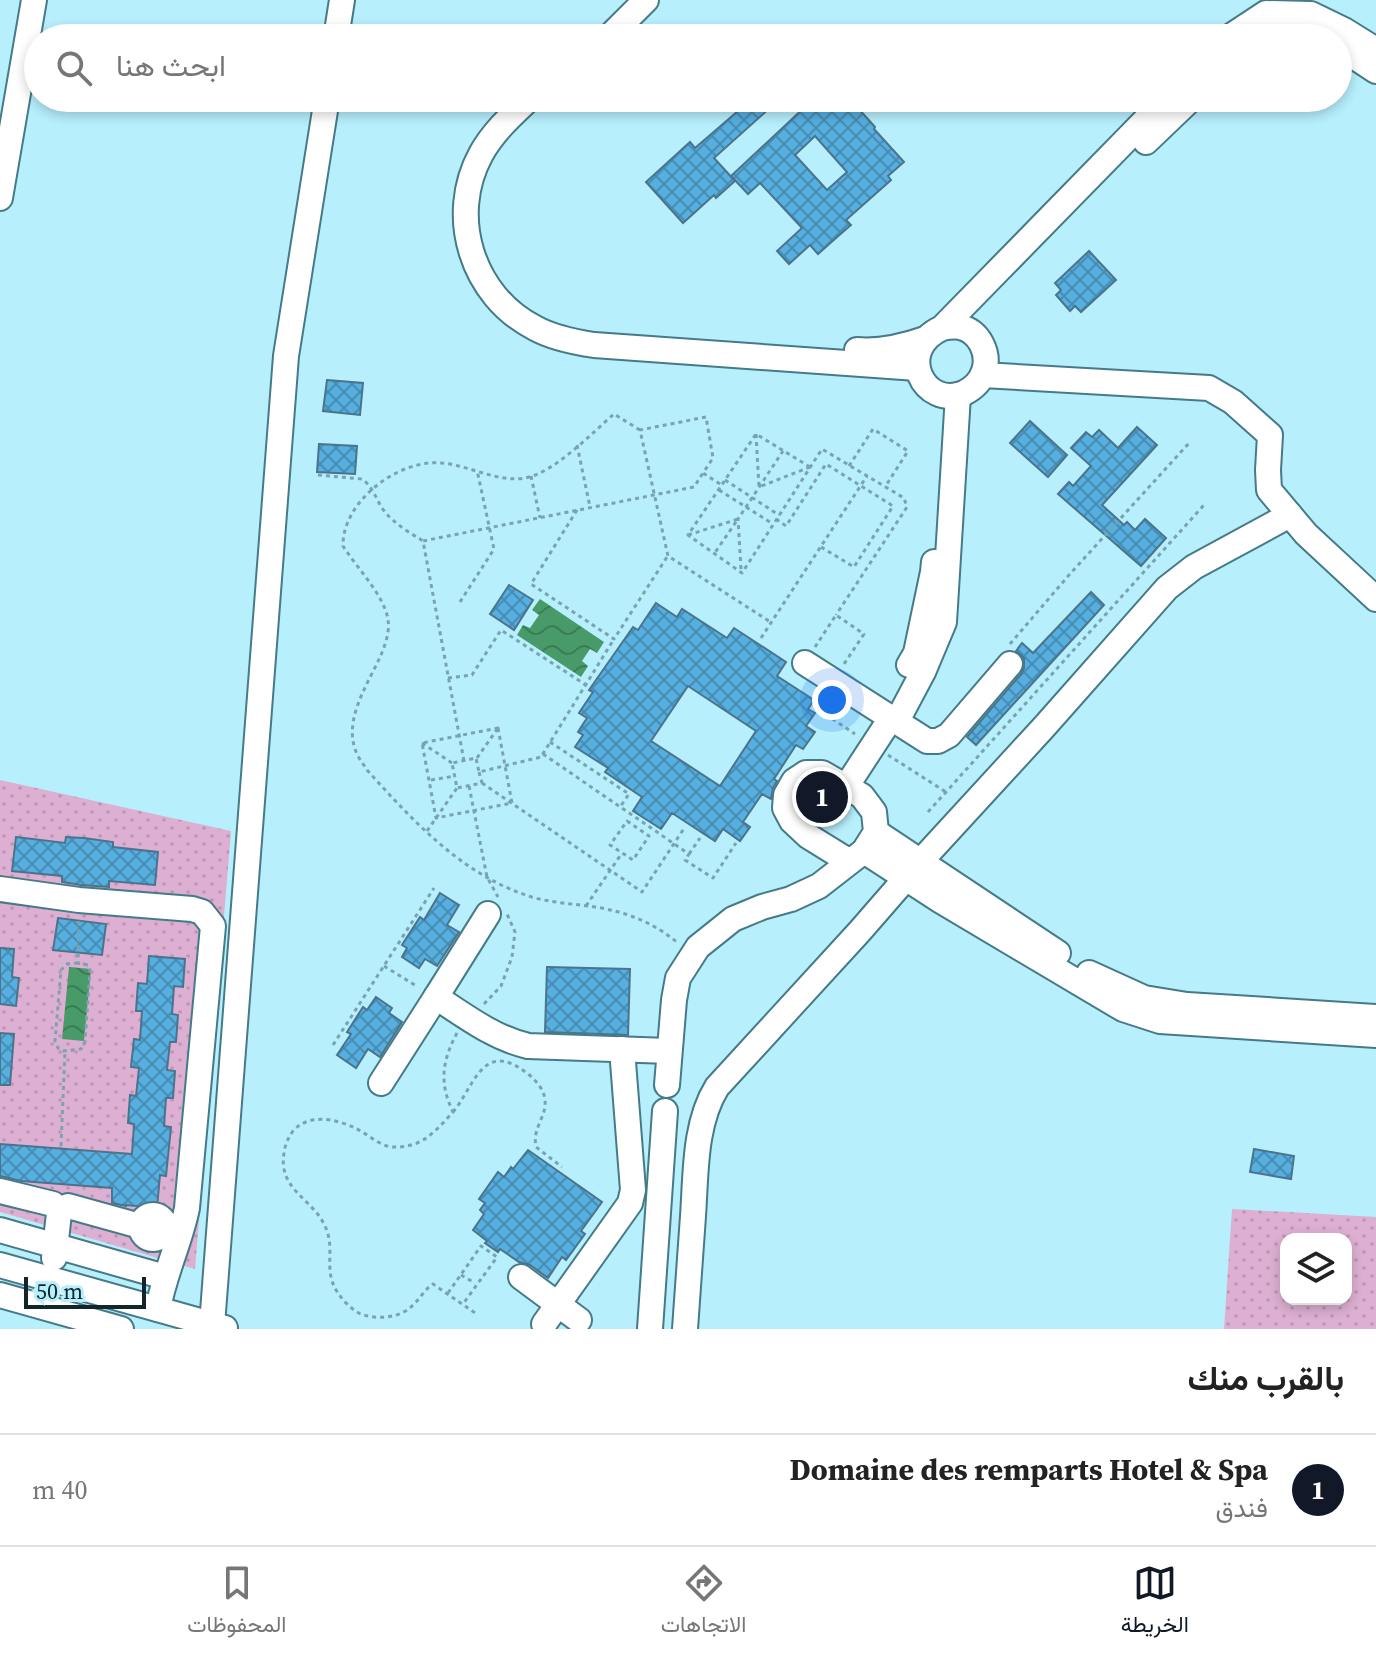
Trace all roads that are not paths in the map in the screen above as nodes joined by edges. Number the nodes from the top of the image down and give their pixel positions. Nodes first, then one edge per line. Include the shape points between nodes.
1 (34, 0) edge
2 (342, 0) edge
3 (628, 0) edge
4 (646, 0) edge
5 (30, 24) edge
6 (338, 24) edge
7 (604, 24) edge
8 (622, 24) edge
9 (1249, 24) edge
10 (1332, 24) edge
11 (1352, 35) edge
12 (1376, 50) edge
13 (1352, 55) edge
14 (24, 58) edge
15 (1376, 71) edge
16 (325, 112) edge
17 (517, 112) edge
18 (534, 112) edge
19 (1154, 112) edge
20 (1176, 112) edge
21 (0, 198) edge
22 (1074, 202) junction
23 (942, 331) junction
24 (634, 340) junction
25 (917, 368) junction
26 (983, 375) junction
27 (950, 395) junction
28 (1290, 515) junction
29 (1376, 599) edge
30 (805, 663) road end
31 (1010, 664) road end
32 (890, 717) junction
33 (846, 787) junction
34 (864, 848) junction
35 (913, 870) junction
36 (0, 889) edge
37 (488, 914) dead end
38 (436, 997) junction
39 (1376, 1017) edge
40 (1298, 1021) junction
41 (1376, 1035) edge
42 (622, 1049) junction
43 (669, 1051) junction
44 (381, 1083) dead end
45 (667, 1085) dead end
46 (665, 1111) dead end
47 (0, 1191) edge
48 (60, 1208) junction
49 (140, 1226) dead end
50 (0, 1230) edge
51 (55, 1246) junction
52 (0, 1265) edge
53 (165, 1277) junction
54 (521, 1277) dead end
55 (51, 1280) junction
56 (0, 1295) edge
57 (48, 1308) junction
58 (158, 1309) junction
59 (551, 1314) junction
60 (579, 1320) dead end
61 (220, 1327) edge
62 (121, 1329) edge
63 (650, 1329) edge
64 (685, 1329) edge

1 - 5 street
2 - 6 street
3 - 7 street
4 - 8 street
9 - 10 street via 1266,13 1311,14
11 - 12 street
13 - 15 street
14 - 21 street
16 - 61 street via 286,356
17 - 24 street via 489,141 471,178 465,225 475,264 495,296 537,329 594,345
18 - 24 street via 502,145 488,169 479,209 484,253 504,288 541,315
19 - 22 street
20 - 22 street
22 - 23 street
23 - 24 street via 905,346 873,351
23 - 25 street via 919,348
23 - 26 street via 970,331 986,355
24 - 25 street
25 - 27 street via 926,384
26 - 27 street via 969,391
26 - 28 street via 1209,388 1270,435 1269,490
27 - 32 street via 933,572 916,653
28 - 29 street
28 - 35 street via 1194,567 1167,588
30 - 32 street
31 - 32 street via 938,741 927,741
32 - 33 street
33 - 34 street via 874,812
33 - 34 street via 822,773 806,773 794,781 785,808 808,836
34 - 35 street
34 - 43 street via 819,886 733,919 698,947 678,978
35 - 40 street via 941,901 1123,1009 1160,1021
35 - 64 street via 708,1101 697,1163
36 - 53 street via 192,909 213,926 187,1208
37 - 38 street
38 - 42 street via 512,1042
38 - 44 street
39 - 40 street
40 - 41 street
42 - 43 street
42 - 59 street via 630,1203
43 - 45 street
46 - 63 street
47 - 48 street
48 - 49 street
48 - 51 street
50 - 51 street
51 - 53 street
51 - 55 street
52 - 55 street
53 - 58 street
54 - 59 street
55 - 57 street
55 - 58 street
56 - 57 street
57 - 62 street
58 - 61 street
59 - 60 street

